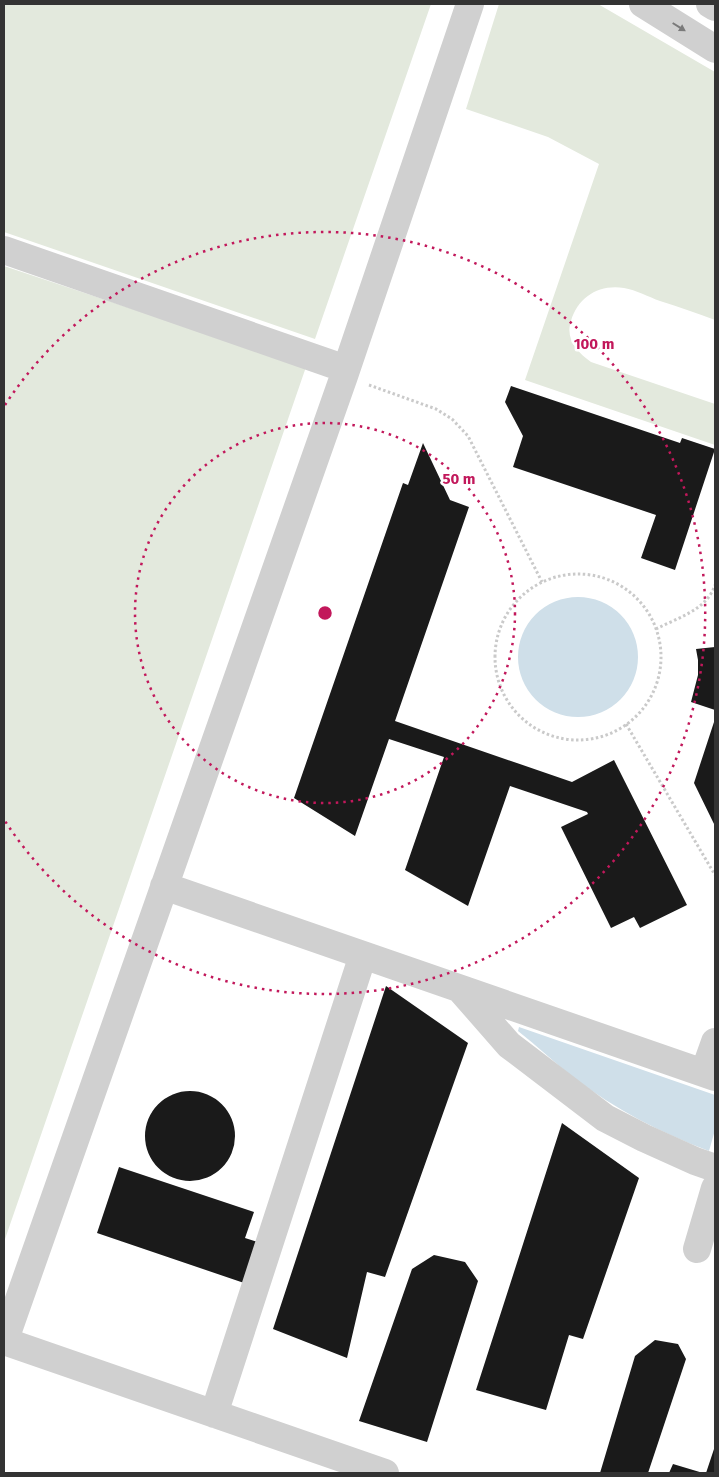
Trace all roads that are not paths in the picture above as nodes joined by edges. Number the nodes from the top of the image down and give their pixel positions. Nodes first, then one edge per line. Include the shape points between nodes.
1 (470, 4) edge
2 (643, 4) edge
3 (710, 4) edge
4 (715, 7) edge
5 (715, 50) edge
6 (4, 250) edge
7 (345, 372) junction
8 (164, 886) junction
9 (363, 955) junction
10 (459, 988) junction
11 (715, 1042) edge
12 (710, 1075) edge
13 (715, 1168) edge
14 (715, 1188) edge
15 (697, 1249) dead end
16 (4, 1341) edge
17 (214, 1414) junction
18 (385, 1473) edge

1 - 7 lane
2 -> 5 lane
3 - 4 lane
6 - 7 lane
7 - 8 lane
8 - 9 lane
8 - 16 lane
9 - 10 lane
9 - 17 lane
10 - 12 lane
10 - 13 lane via 509,1045 605,1118
11 - 12 lane
14 - 15 lane
16 - 17 lane
17 - 18 lane

